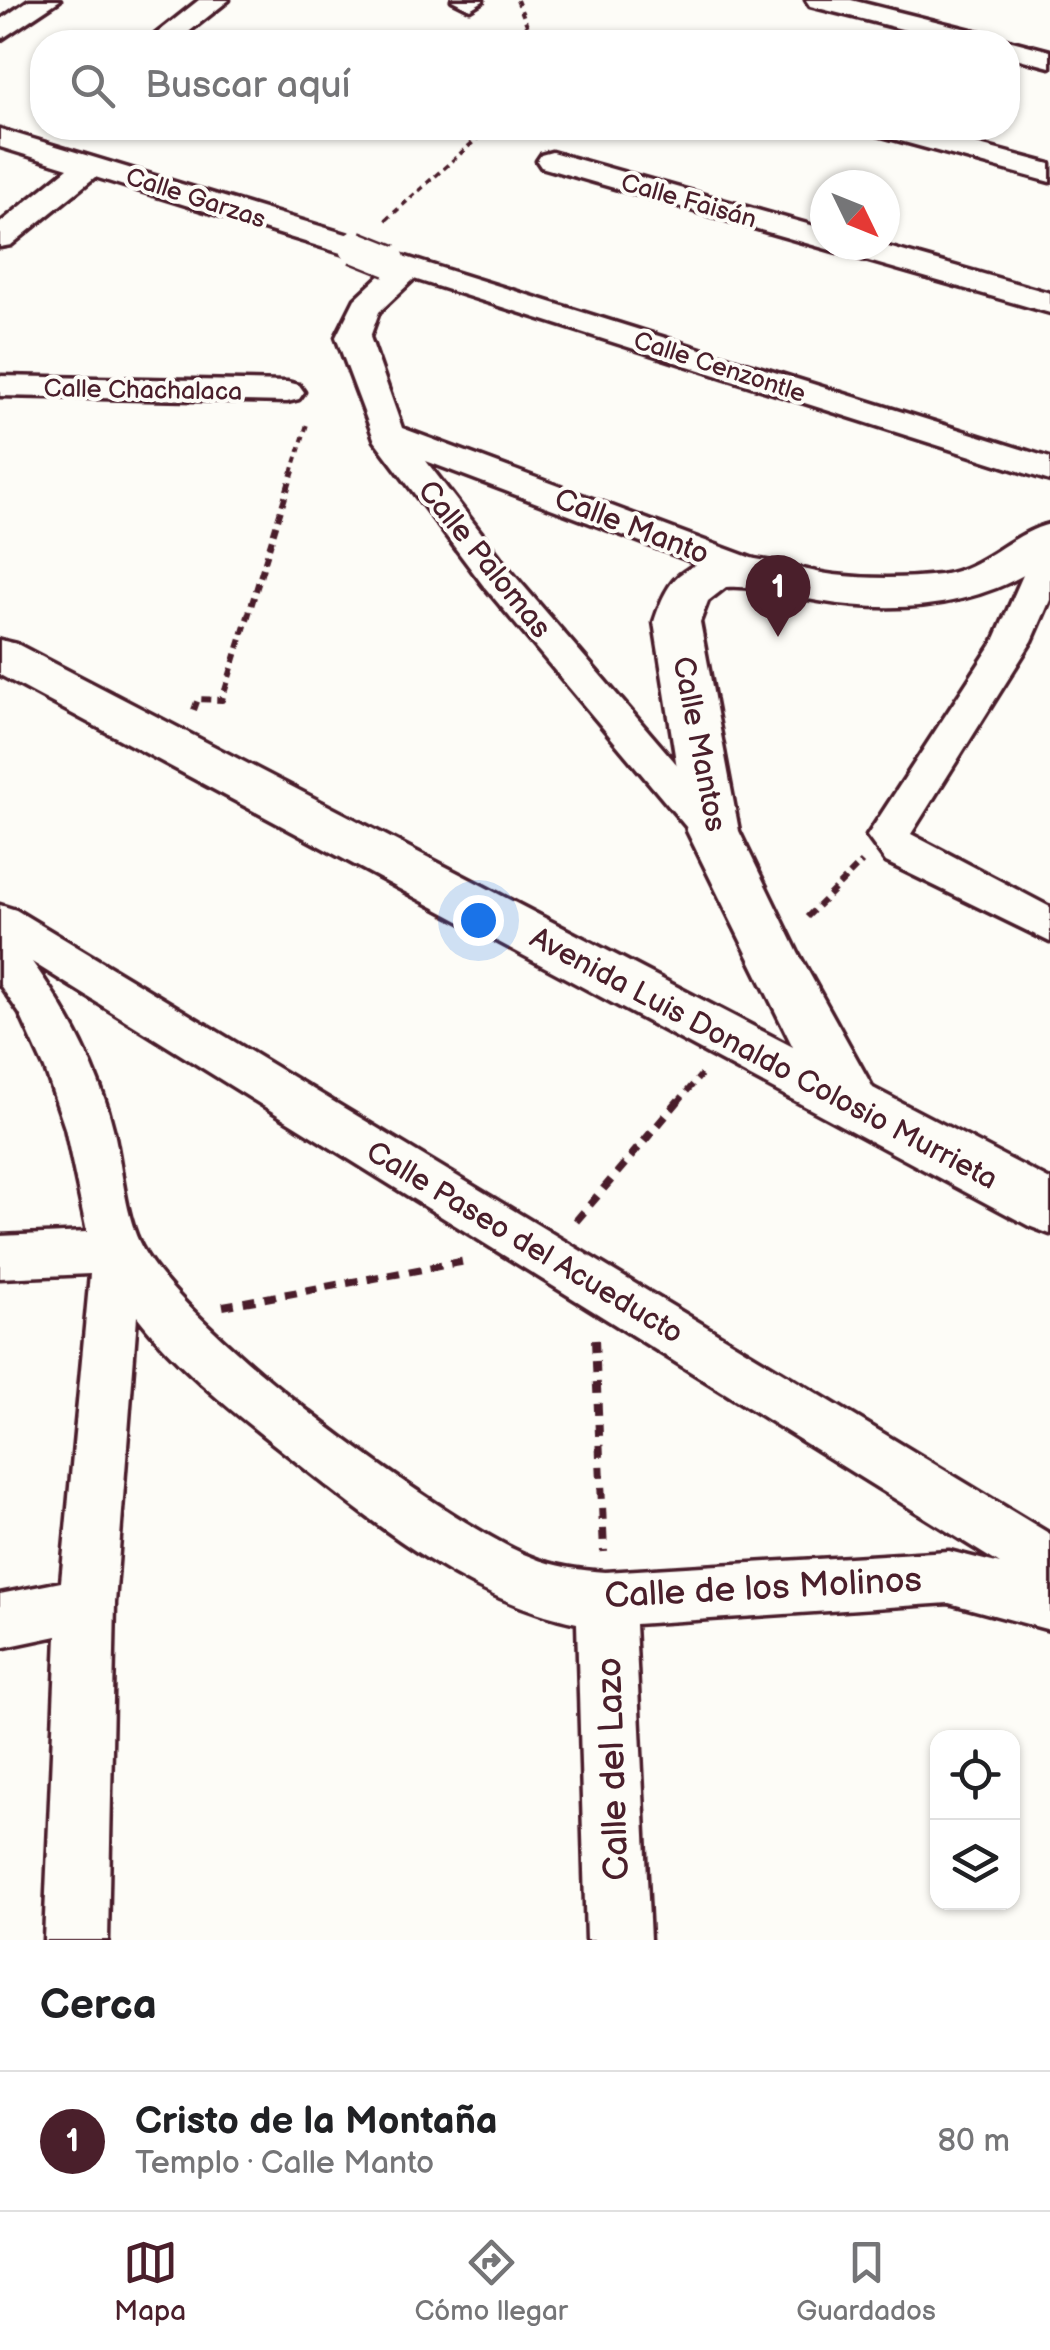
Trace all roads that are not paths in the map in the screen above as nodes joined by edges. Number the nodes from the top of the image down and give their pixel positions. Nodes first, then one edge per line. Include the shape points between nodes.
1 (46, 0) edge
2 (216, 0) edge
3 (819, 0) edge
4 (175, 30) edge
5 (938, 30) edge
6 (0, 32) edge
7 (1020, 51) edge
8 (1050, 59) edge
9 (32, 140) edge
10 (929, 140) edge
11 (552, 162) dead end
12 (92, 164) junction
13 (1050, 173) edge
14 (810, 235) edge
15 (0, 238) edge
16 (899, 260) edge
17 (399, 264) junction
18 (1050, 303) edge
19 (0, 386) edge
20 (299, 400) road end
21 (387, 434) junction
22 (1050, 470) edge
23 (1050, 538) edge
24 (1050, 557) edge
25 (749, 570) junction
26 (1031, 645) edge
27 (0, 655) edge
28 (713, 831) junction
29 (0, 921) edge
30 (1050, 926) edge
31 (27, 963) edge
32 (852, 1104) junction
33 (1050, 1208) edge
34 (117, 1252) junction
35 (0, 1258) edge
36 (1050, 1564) edge
37 (606, 1598) junction
38 (87, 1602) junction
39 (1050, 1603) edge
40 (0, 1621) edge
41 (76, 1940) edge
42 (618, 1940) edge

1 - 6 street
2 - 4 street
3 - 5 street
7 - 8 street
9 - 12 street, Calle Garzas
10 - 13 street
11 - 14 street, Calle Faisán
12 - 15 street
12 - 17 street, Calle Garzas, bridge
16 - 18 street
17 - 21 street, Calle Palomas via 355,321 353,337
17 - 22 street, Calle Cenzontle
19 - 20 street, Calle Chachalaca
21 - 25 street, Calle Manto
21 - 28 street, Calle Palomas via 496,577
23 - 25 street, Calle Manto via 994,575 959,587 875,593
24 - 26 street
25 - 28 street, Calle Mantos via 715,575 691,590 677,622
26 - 30 street via 888,836 901,852
27 - 32 street, Avenida Luis Donaldo Colosio Murrieta
28 - 32 street, Calle Mantos
29 - 31 street, Calle Paseo del Acueducto
31 - 34 street, Calle de los Molinos via 90,1128
31 - 36 street, Calle Paseo del Acueducto
32 - 33 street, Avenida Luis Donaldo Colosio Murrieta
34 - 35 street
34 - 37 street, Calle de los Molinos via 168,1318 234,1381 402,1512 518,1580
34 - 38 street, Calle de los Molinos
37 - 39 street, Calle de los Molinos via 949,1577
37 - 42 street, Calle del Lazo
38 - 40 street
38 - 41 street, Calle de los Molinos

